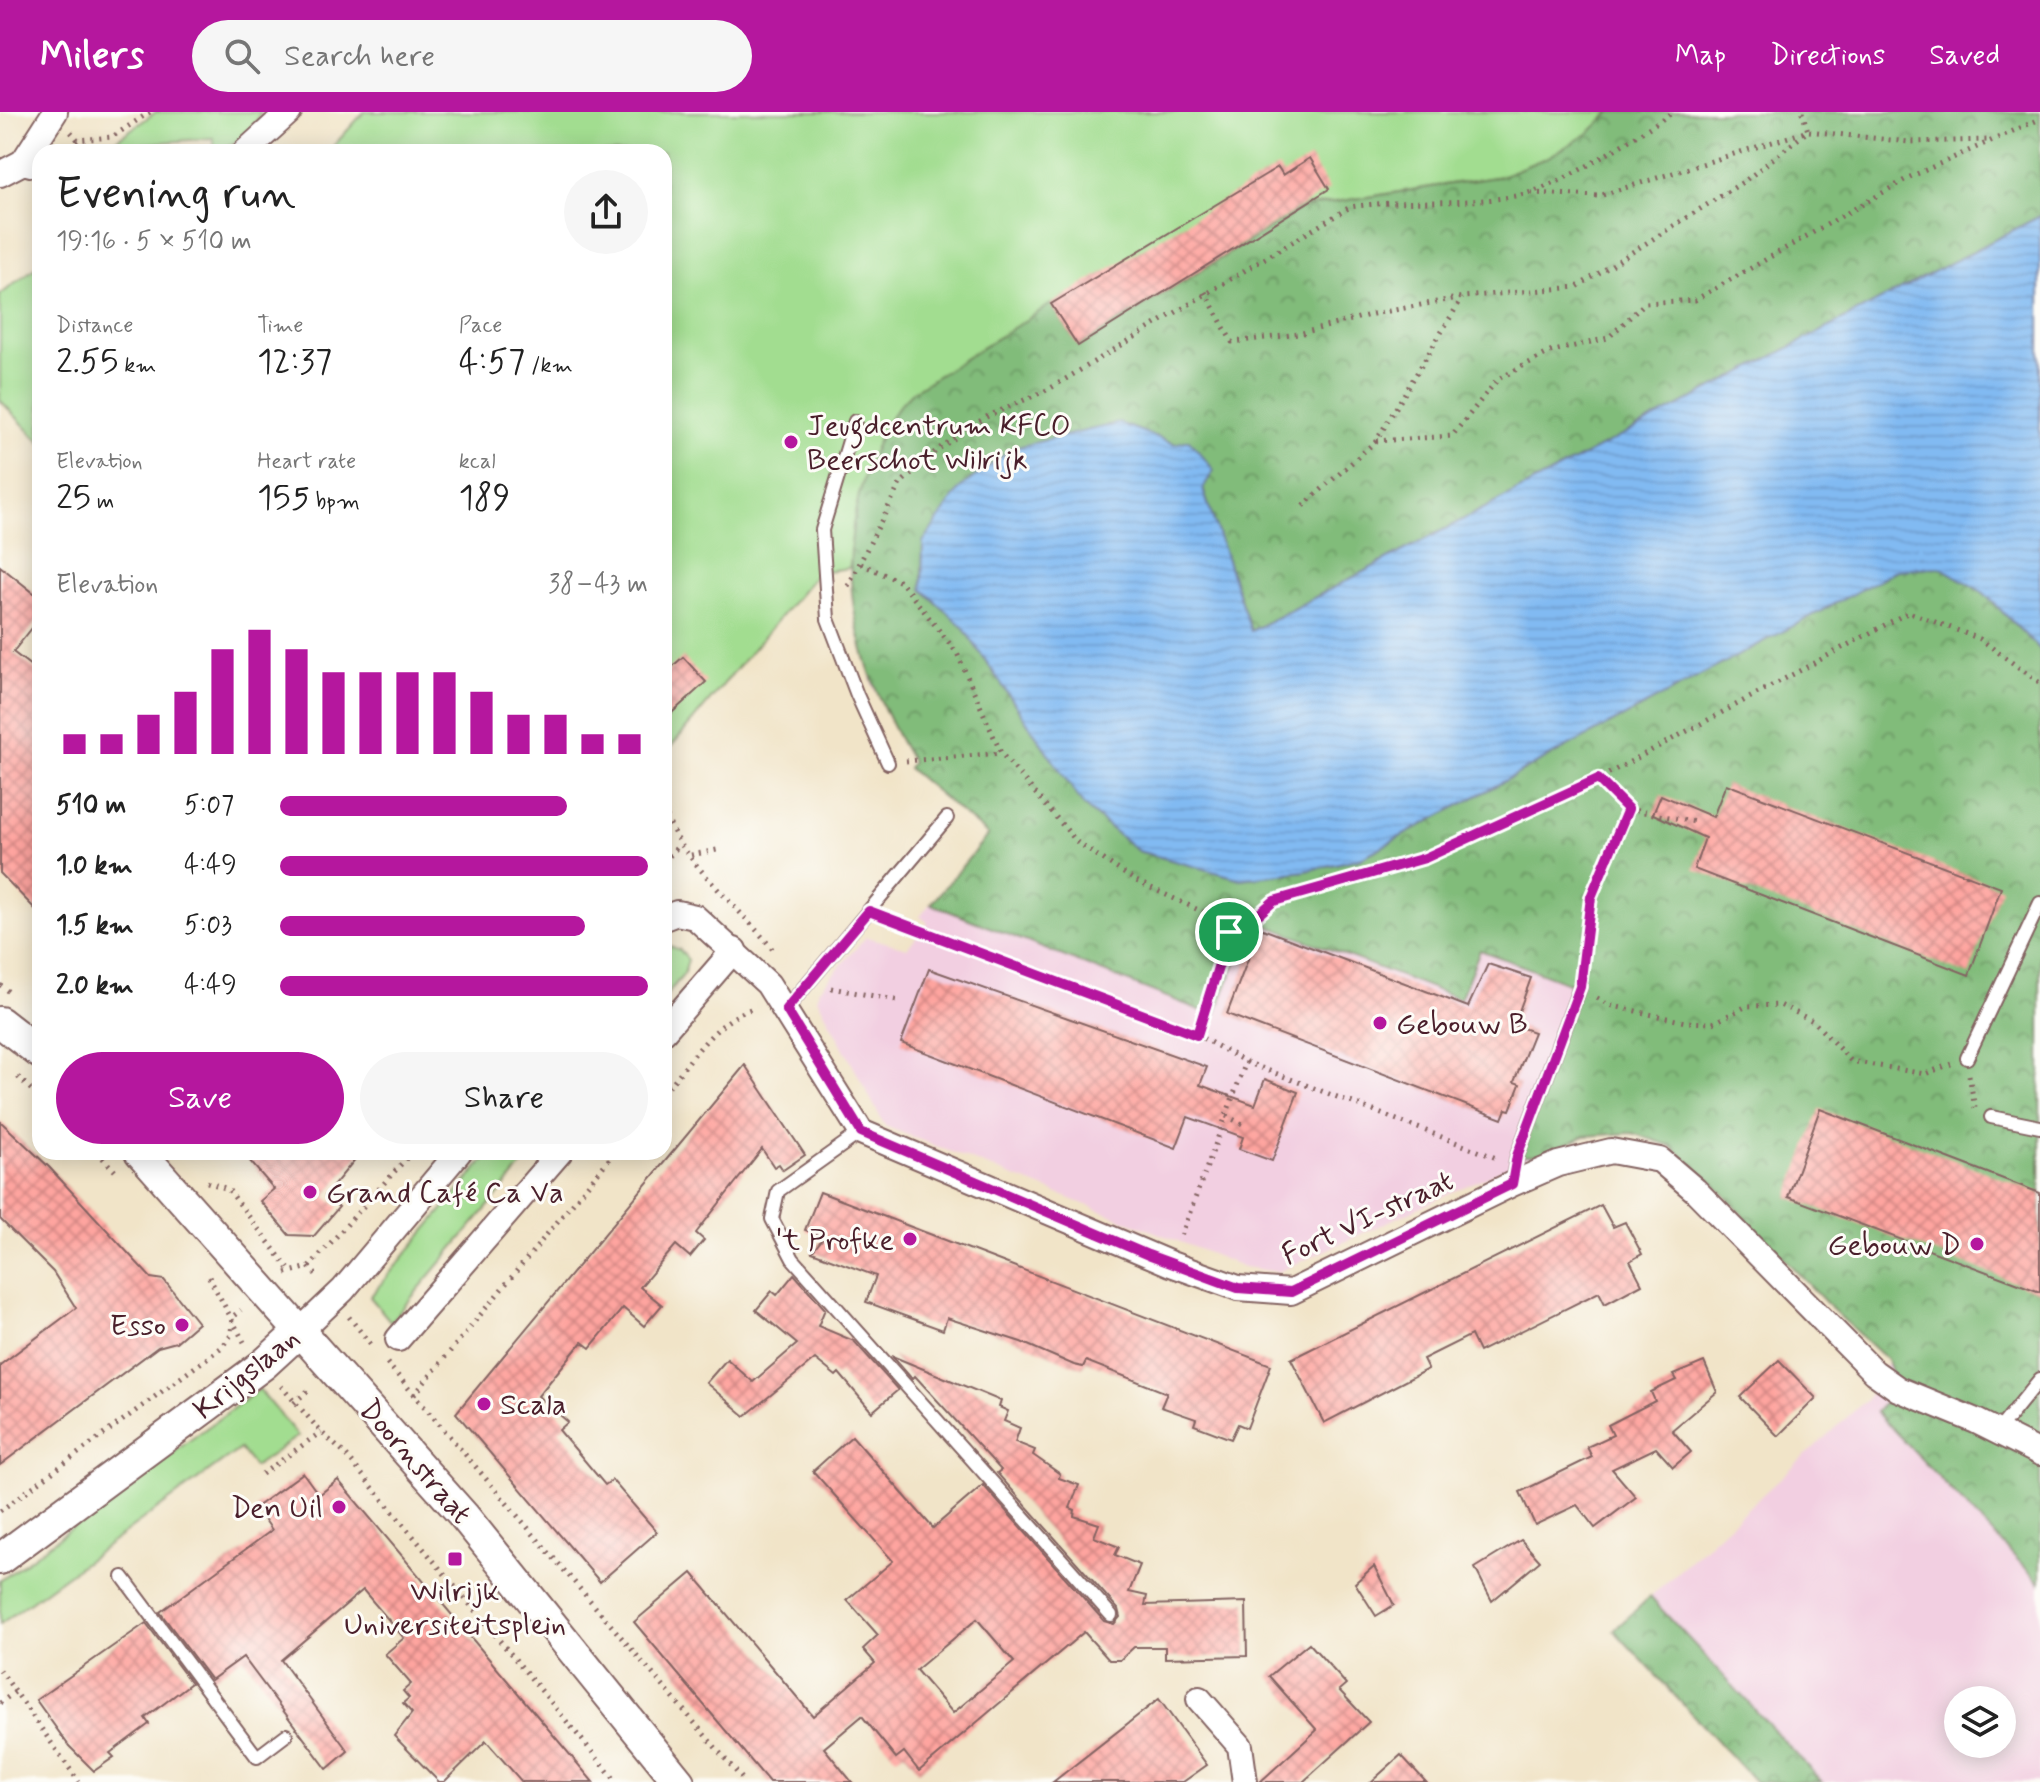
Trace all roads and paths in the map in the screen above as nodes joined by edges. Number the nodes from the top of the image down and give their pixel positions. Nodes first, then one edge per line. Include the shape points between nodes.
1 (55, 112) edge
2 (150, 112) edge
3 (289, 112) edge
4 (1674, 112) edge
5 (1802, 112) edge
6 (2040, 119) edge
7 (1808, 131) junction
8 (78, 140) junction
9 (1994, 140) junction
10 (41, 144) edge
11 (72, 144) edge
12 (254, 144) edge
13 (32, 164) edge
14 (0, 174) edge
15 (1530, 193) junction
16 (1205, 292) junction
17 (1463, 297) junction
18 (855, 421) dead end
19 (1376, 441) junction
20 (1303, 506) dead end
21 (2040, 683) edge
22 (1001, 753) junction
23 (888, 763) joint
24 (1598, 779) junction
25 (1628, 809) junction
26 (947, 818) dead end
27 (1695, 822) dead end
28 (672, 827) edge
29 (679, 845) junction
30 (722, 849) dead end
31 (672, 853) edge
32 (690, 856) junction
33 (2040, 903) edge
34 (869, 911) junction
35 (672, 915) edge
36 (1229, 932) junction
37 (734, 950) junction
38 (1580, 987) junction
39 (843, 990) dead end
40 (901, 1001) dead end
41 (782, 1003) junction
42 (0, 1022) edge
43 (672, 1022) edge
44 (1197, 1035) junction
45 (32, 1047) edge
46 (1967, 1058) junction
47 (1246, 1062) junction
48 (672, 1083) edge
49 (1226, 1116) junction
50 (1991, 1117) joint
51 (1247, 1126) dead end
52 (2040, 1127) edge
53 (861, 1132) junction
54 (147, 1160) edge
55 (405, 1160) edge
56 (452, 1160) edge
57 (553, 1160) edge
58 (608, 1160) edge
59 (200, 1173) dead end
60 (1512, 1184) junction
61 (1171, 1264) junction
62 (309, 1267) junction
63 (336, 1298) junction
64 (232, 1317) dead end
65 (300, 1331) junction
66 (398, 1339) dead end
67 (2040, 1379) edge
68 (414, 1395) junction
69 (1997, 1432) junction
70 (2040, 1453) edge
71 (262, 1474) dead end
72 (0, 1511) edge
73 (0, 1559) edge
74 (123, 1577) dead end
75 (1111, 1615) dead end
76 (0, 1670) edge
77 (15, 1692) junction
78 (1199, 1699) dead end
79 (0, 1703) edge
80 (286, 1735) dead end
81 (79, 1782) edge
82 (617, 1782) edge
83 (679, 1782) edge
84 (745, 1782) edge
85 (1245, 1782) edge

1 - 8 path
1 - 10 street
2 - 8 path via 112,137
3 - 12 street
4 - 15 path
5 - 7 path
6 - 9 path
7 - 9 path via 1909,142
7 - 15 path via 1599,196
7 - 17 path via 1746,180 1577,287
8 - 11 path
9 - 19 path via 1910,177 1695,300 1645,303 1608,338 1550,352 1498,379 1452,436
13 - 14 street
15 - 16 path via 1350,207
16 - 17 path via 1232,342 1299,334
16 - 22 path via 1049,389 986,417 937,450 900,484 861,564 901,582 957,653
17 - 19 path
18 - 23 lane via 822,530 828,619
19 - 20 path
21 - 24 path via 1980,639 1909,612
22 - 23 path
22 - 36 path via 1077,842
24 - 25 path
24 - 36 path via 1425,858 1274,901
25 - 27 path
25 - 38 path via 1591,897
26 - 34 lane
28 - 29 path
29 - 31 path
29 - 32 path
30 - 32 path
32 - 41 path via 781,960
33 - 46 lane
34 - 41 lane
34 - 44 path
35 - 37 street via 695,917
36 - 44 path
37 - 41 street
37 - 43 street
38 - 46 path via 1609,1005 1685,1022 1713,1023 1747,1006 1780,1005 1813,1021 1851,1061 1887,1070 1925,1074
38 - 60 lane via 1517,1156
39 - 40 path
41 - 48 path via 740,1012 720,1026
41 - 53 street
42 - 45 street
44 - 47 path
46 - 50 path via 1973,1107
47 - 49 path
47 - 60 path via 1500,1159
49 - 51 path
49 - 61 path
50 - 52 lane
53 - 61 street, Fort VI-straat
53 - 75 lane via 778,1191 772,1219 793,1259
54 - 65 street, Doornstraat
55 - 62 path
56 - 63 street, Krijgslaan
57 - 66 street
58 - 68 path
59 - 62 path via 209,1183 228,1189 289,1269
60 - 61 street, Fort VI-straat via 1291,1292 1238,1288
60 - 69 street, Fort VI-straat via 1558,1164 1611,1151 1660,1160 1874,1372 1898,1389
62 - 63 path
63 - 65 street, Krijgslaan
63 - 68 path
64 - 72 path via 231,1335 222,1347
65 - 73 street, Krijgslaan via 264,1364
65 - 83 street, Doornstraat via 483,1539
67 - 69 lane
68 - 84 path
69 - 70 street, Fort VI-straat
71 - 82 path via 321,1432 345,1454
74 - 80 lane via 257,1757
76 - 77 path
77 - 79 path
77 - 81 path
78 - 85 street via 1240,1746

